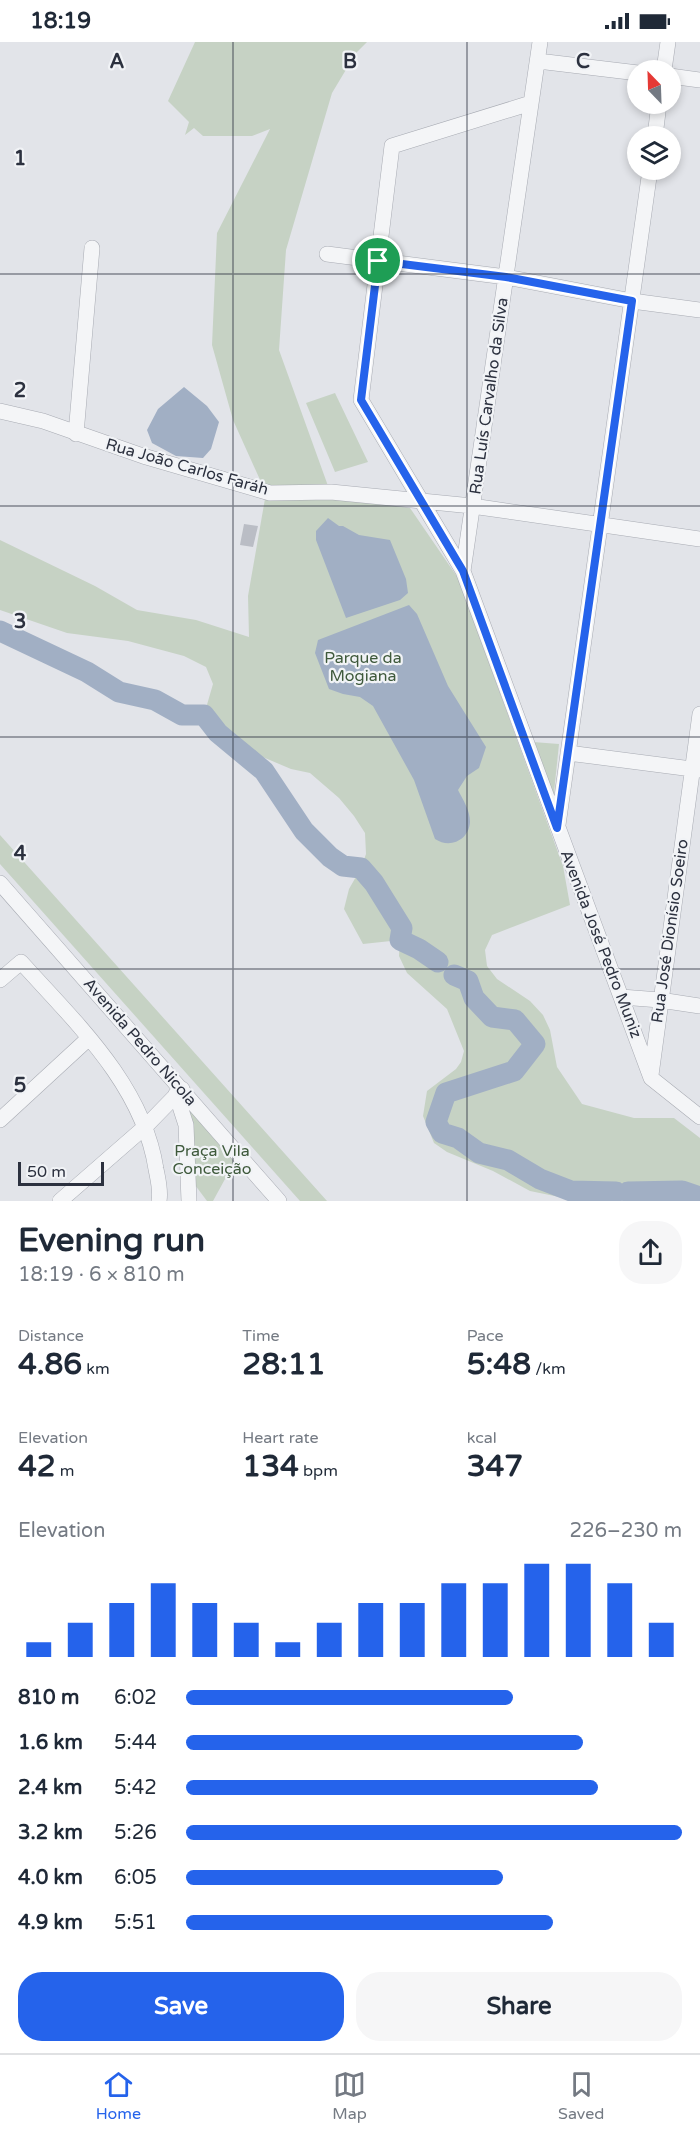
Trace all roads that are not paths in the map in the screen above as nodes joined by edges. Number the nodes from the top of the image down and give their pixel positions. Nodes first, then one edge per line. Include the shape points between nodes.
1 (540, 42) edge
2 (668, 42) edge
3 (665, 60) edge
4 (538, 61) junction
5 (627, 72) edge
6 (681, 77) edge
7 (700, 80) edge
8 (531, 103) junction
9 (649, 180) edge
10 (92, 248) dead end
11 (327, 254) dead end
12 (378, 261) junction
13 (506, 277) junction
14 (632, 301) junction
15 (700, 310) edge
16 (0, 411) edge
17 (76, 434) junction
18 (420, 501) junction
19 (472, 507) junction
20 (600, 525) junction
21 (700, 539) edge
22 (463, 571) junction
23 (700, 714) edge
24 (568, 753) junction
25 (697, 770) edge
26 (557, 828) junction
27 (0, 883) edge
28 (0, 980) edge
29 (621, 997) junction
30 (660, 1000) junction
31 (700, 1006) edge
32 (89, 1038) junction
33 (651, 1078) junction
34 (179, 1092) junction
35 (700, 1117) edge
36 (0, 1120) edge
37 (146, 1126) junction
38 (60, 1201) edge
39 (159, 1201) edge
40 (189, 1201) edge
41 (279, 1201) edge

1 - 4 street, Rua Luís Carvalho da Silva
2 - 3 street
4 - 5 street
4 - 8 street, Rua Luís Carvalho da Silva
6 - 7 street
8 - 12 street, Avenida José Pedro Muniz via 392,146
8 - 13 street, Rua Luís Carvalho da Silva
9 - 14 street
10 - 17 street
11 - 12 street
12 - 13 street
12 - 18 street, Avenida José Pedro Muniz via 361,400
13 - 14 street
13 - 19 street, Rua Luís Carvalho da Silva
14 - 15 street
14 - 20 street
16 - 17 street, Rua João Carlos Faráh
17 - 18 street, Rua João Carlos Faráh via 270,493 331,492
18 - 19 street, Rua João Carlos Faráh
18 - 22 street, Avenida José Pedro Muniz
19 - 20 street, Rua João Carlos Faráh
19 - 22 street, Rua Luís Carvalho da Silva
20 - 21 street, Rua João Carlos Faráh
20 - 24 street
22 - 26 street, Avenida José Pedro Muniz
23 - 25 street, Rua José Dionísio Soeiro
24 - 25 street
24 - 26 street
25 - 30 street, Rua José Dionísio Soeiro
26 - 29 street, Avenida José Pedro Muniz
27 - 34 street, Avenida Pedro Nicola
28 - 32 street via 21,962
29 - 30 street
29 - 33 street, Avenida José Pedro Muniz
30 - 31 street
30 - 33 street, Rua José Dionísio Soeiro
32 - 36 street
32 - 37 street via 108,1060
33 - 35 street
34 - 37 street
34 - 40 street via 186,1125
34 - 41 street, Avenida Pedro Nicola
37 - 38 street
37 - 39 street

